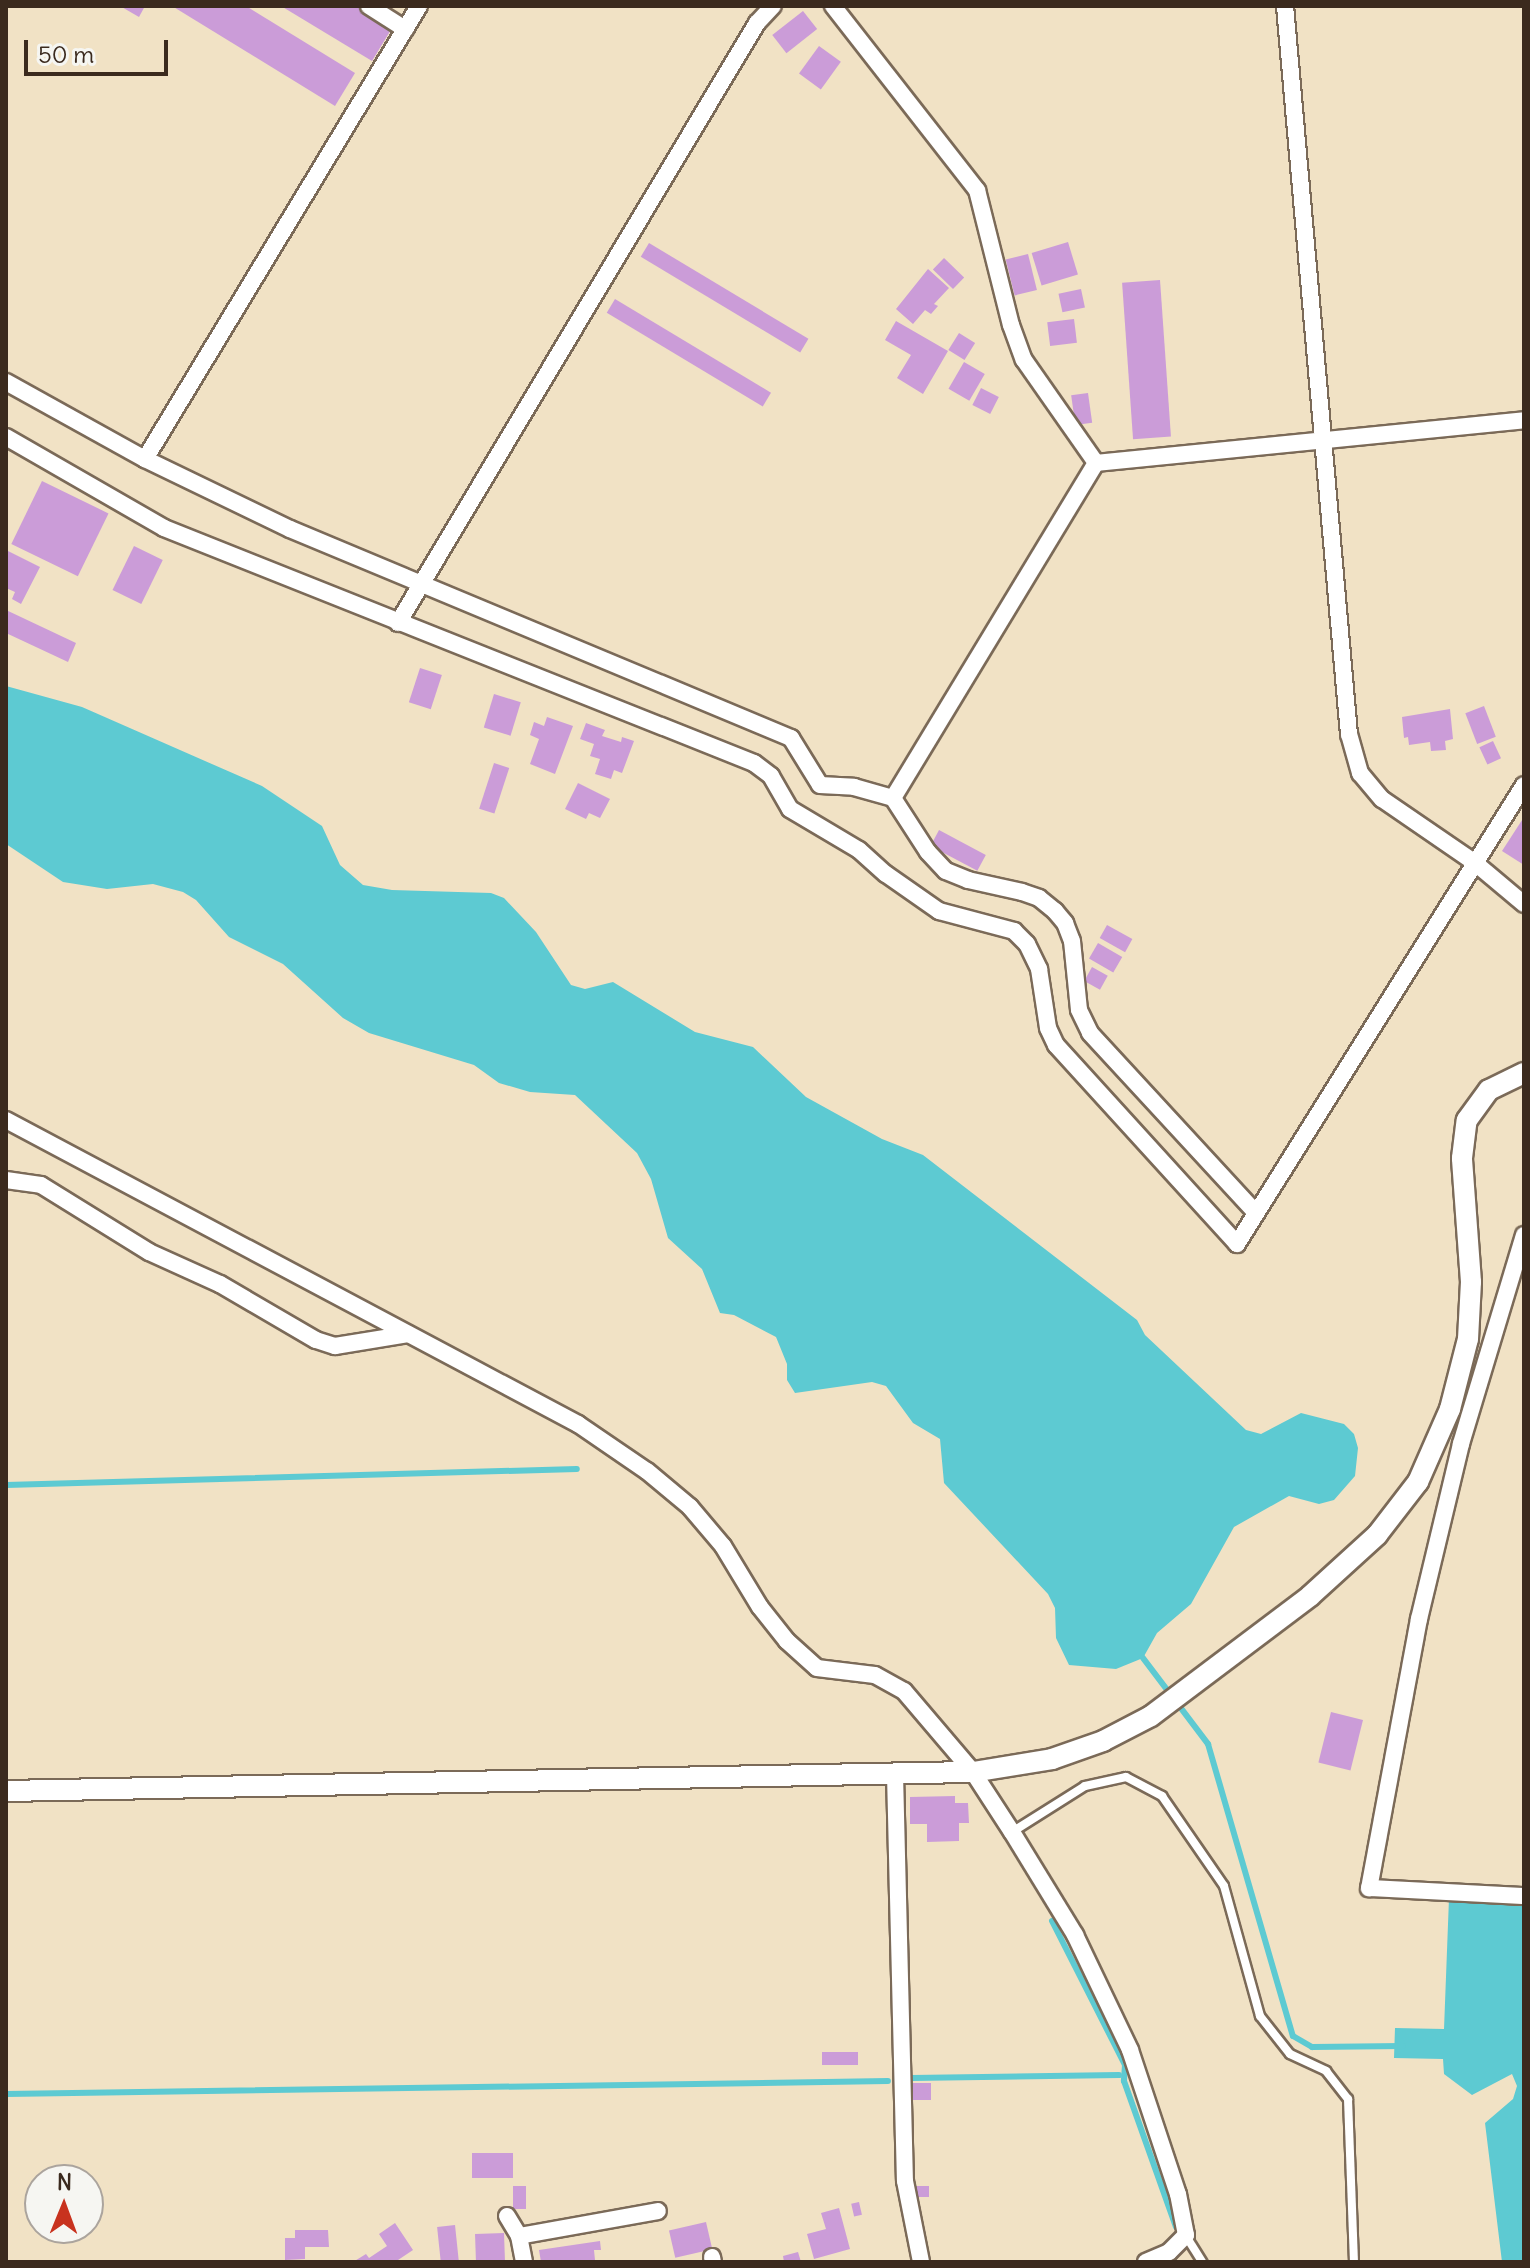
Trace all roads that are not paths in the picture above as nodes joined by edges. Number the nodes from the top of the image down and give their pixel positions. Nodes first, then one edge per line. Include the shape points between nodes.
1 (369, 6) edge
2 (419, 6) edge
3 (773, 6) edge
4 (833, 6) edge
5 (1285, 6) edge
6 (405, 29) junction
7 (6, 382) edge
8 (1524, 420) edge
9 (6, 437) edge
10 (1324, 438) junction
11 (145, 459) junction
12 (1096, 463) junction
13 (423, 584) junction
14 (398, 623) junction
15 (1524, 785) edge
16 (893, 798) junction
17 (1474, 862) junction
18 (1524, 904) edge
19 (1524, 1073) edge
20 (6, 1120) edge
21 (6, 1180) edge
22 (1256, 1213) junction
23 (1524, 1235) edge
24 (408, 1334) junction
25 (973, 1772) junction
26 (895, 1774) junction
27 (6, 1791) edge
28 (1012, 1832) junction
29 (1524, 1896) edge
30 (658, 2211) dead end
31 (507, 2216) dead end
32 (1186, 2235) junction
33 (519, 2236) junction
34 (524, 2262) edge
35 (921, 2262) edge
36 (1146, 2262) edge
37 (1202, 2262) edge
38 (1354, 2262) edge

1 - 6 street
2 - 6 street
3 - 13 street via 757,23
4 - 12 street via 977,190 1024,360
5 - 10 street
6 - 11 street
7 - 11 street
8 - 10 street
9 - 14 street via 164,528
10 - 12 street
10 - 17 street via 1349,734 1360,773 1382,799
11 - 13 street via 290,529
12 - 16 street
13 - 14 street
13 - 16 street via 791,738 820,785
14 - 22 street via 754,763 771,776 790,809 864,854 939,911 1014,931 1039,969 1048,1028 1056,1045 1237,1244
15 - 17 street
16 - 22 street via 946,871 1031,895 1055,911 1072,941 1079,1010 1090,1033
17 - 18 street
17 - 22 street
19 - 25 street via 1489,1090 1467,1120 1462,1158 1471,1282 1468,1339 1459,1383 1431,1459 1392,1519 1348,1563 1151,1716 1076,1752
20 - 24 street
21 - 24 street via 41,1185 149,1252 220,1284 316,1340 335,1346
23 - 29 street via 1461,1444 1419,1619 1369,1888
24 - 25 street via 578,1424 647,1471 690,1507 723,1546 787,1641 817,1668 875,1675 904,1691
25 - 26 street
25 - 28 street
26 - 27 street
26 - 35 street via 905,2181
28 - 32 street via 1075,1935 1130,2050 1178,2194
28 - 38 lane via 1085,1786 1126,1777 1162,1796 1224,1886 1260,2016 1290,2054 1326,2071 1348,2099
30 - 33 street
31 - 33 street
32 - 36 street via 1169,2252
32 - 37 lane
33 - 34 street

